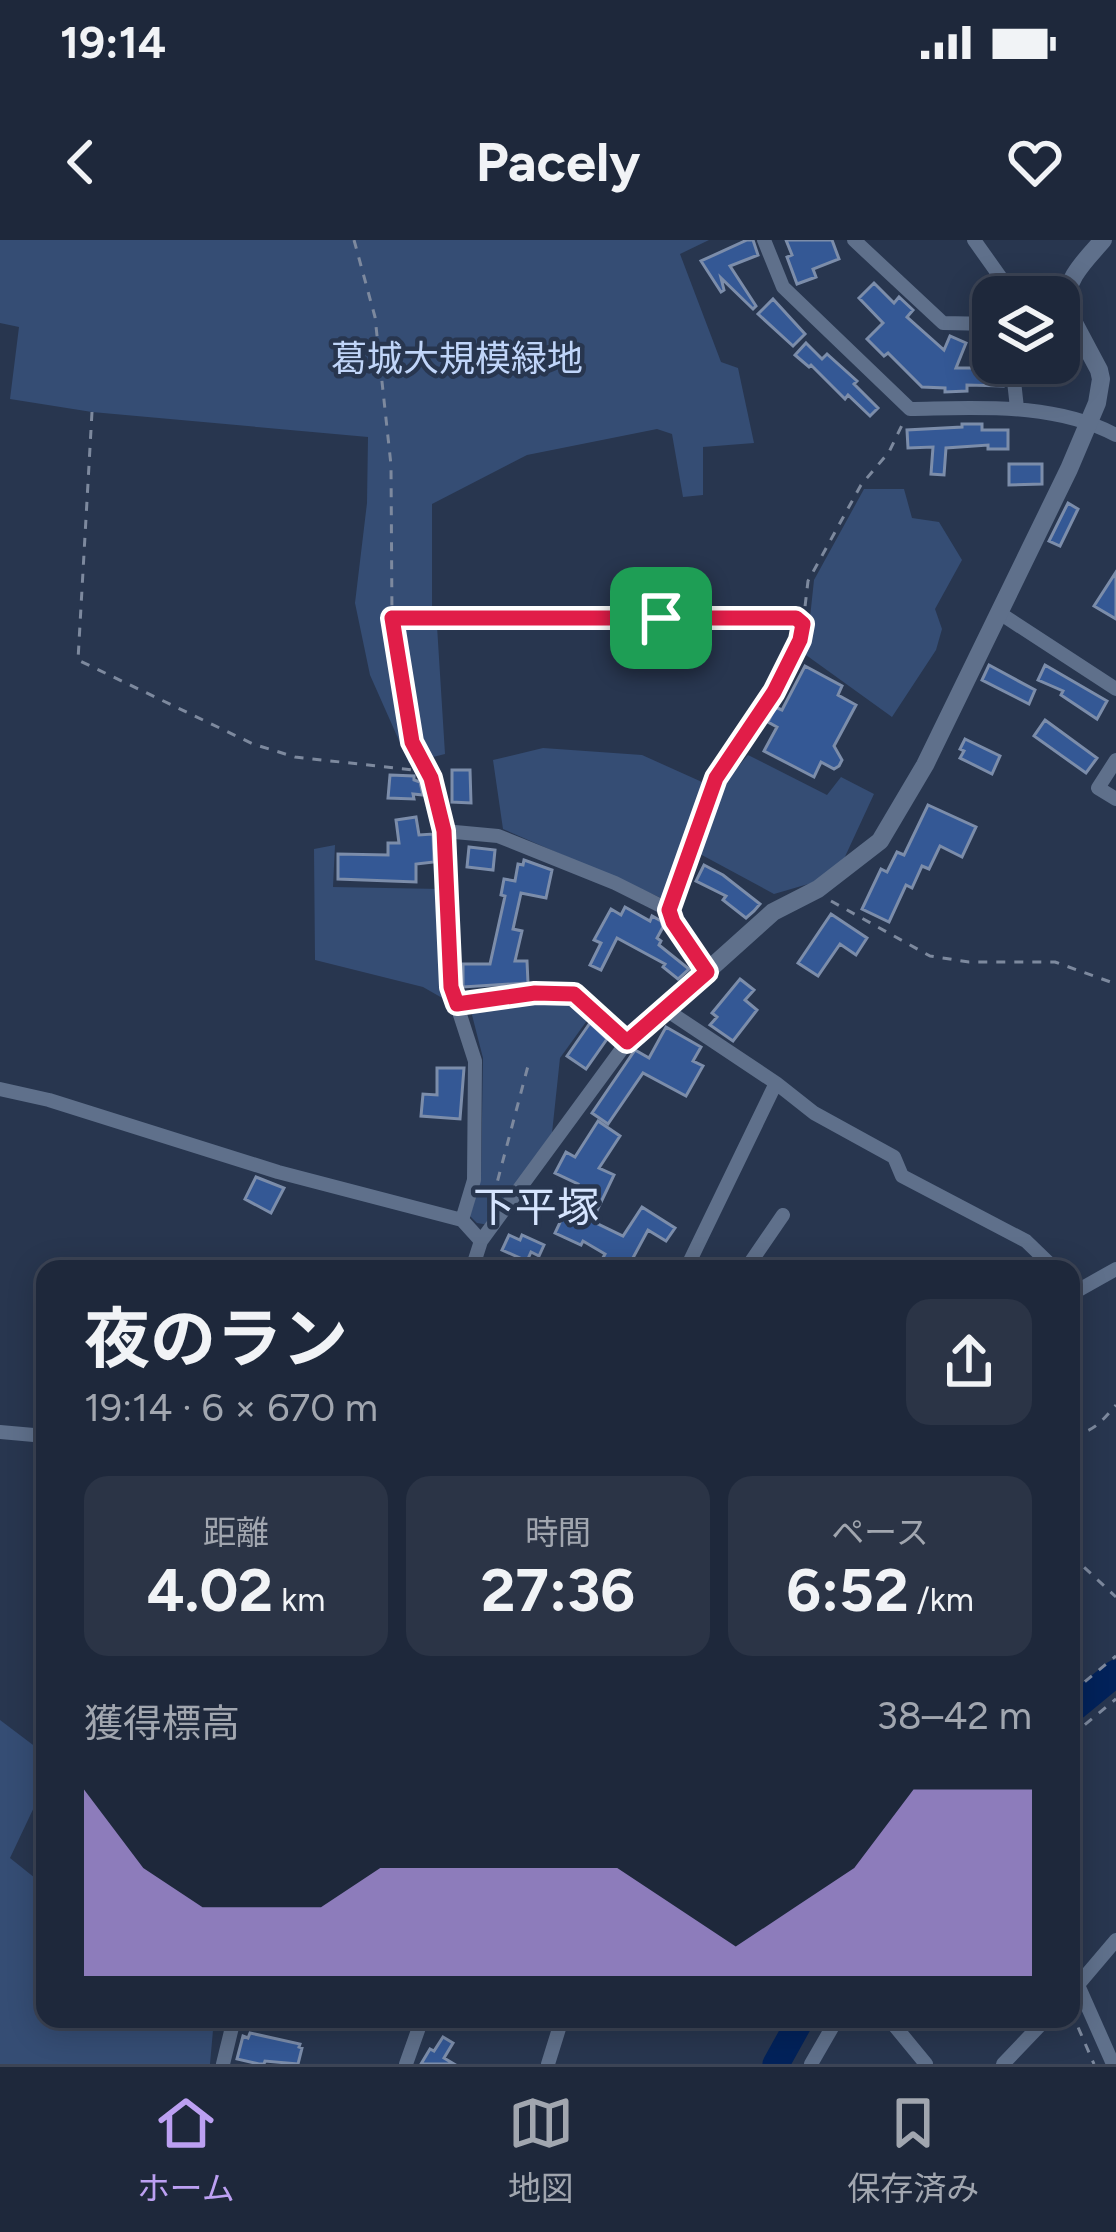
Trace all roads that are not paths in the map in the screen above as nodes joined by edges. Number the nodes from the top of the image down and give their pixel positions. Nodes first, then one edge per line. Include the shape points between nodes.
1 (764, 240) edge
2 (854, 240) edge
3 (974, 240) edge
4 (1103, 240) edge
5 (1116, 250) edge
6 (1000, 276) edge
7 (972, 324) edge
8 (1014, 384) edge
9 (1017, 408) junction
10 (1090, 421) junction
11 (1116, 435) edge
12 (998, 612) junction
13 (1116, 689) edge
14 (1116, 760) edge
15 (422, 761) road end
16 (1116, 799) edge
17 (444, 831) junction
18 (707, 972) junction
19 (457, 1004) junction
20 (665, 1010) junction
21 (627, 1042) junction
22 (776, 1083) junction
23 (0, 1089) edge
24 (783, 1216) dead end
25 (462, 1220) junction
26 (482, 1241) junction
27 (475, 1260) edge
28 (690, 1260) edge
29 (752, 1260) edge
30 (1045, 1260) edge
31 (1116, 1270) edge
32 (1080, 1288) edge
33 (0, 1432) edge
34 (36, 1435) edge
35 (1116, 1940) edge
36 (1080, 1983) edge
37 (1080, 1999) edge
38 (233, 2028) edge
39 (419, 2028) edge
40 (559, 2028) edge
41 (832, 2028) edge
42 (896, 2028) edge
43 (1037, 2028) edge
44 (550, 2058) edge
45 (224, 2064) edge
46 (406, 2064) edge
47 (570, 2064) edge
48 (811, 2064) edge
49 (926, 2064) edge
50 (1003, 2064) edge
51 (1113, 2064) edge

1 - 9 street via 783,287 910,409
2 - 7 street via 943,323
3 - 6 street
4 - 5 street
4 - 10 street via 1075,273 1066,308 1100,370
8 - 9 street
9 - 10 street
10 - 11 street
10 - 12 street
12 - 13 street
12 - 18 street via 926,765 880,841 818,890 773,912
14 - 16 street via 1098,788
15 - 17 street
17 - 18 street via 498,836 669,910
17 - 19 street
18 - 20 street
19 - 21 street via 574,994
19 - 25 street via 475,1061 474,1180
20 - 21 street
20 - 22 street
21 - 26 street
22 - 28 street
22 - 30 street via 894,1157 902,1176 1026,1241
23 - 25 street
24 - 29 street
25 - 26 street
26 - 27 street
31 - 32 street
33 - 34 street
35 - 36 street
37 - 51 street
38 - 45 street
39 - 46 street
40 - 44 street
41 - 48 street
42 - 49 street
43 - 50 street
44 - 47 street

